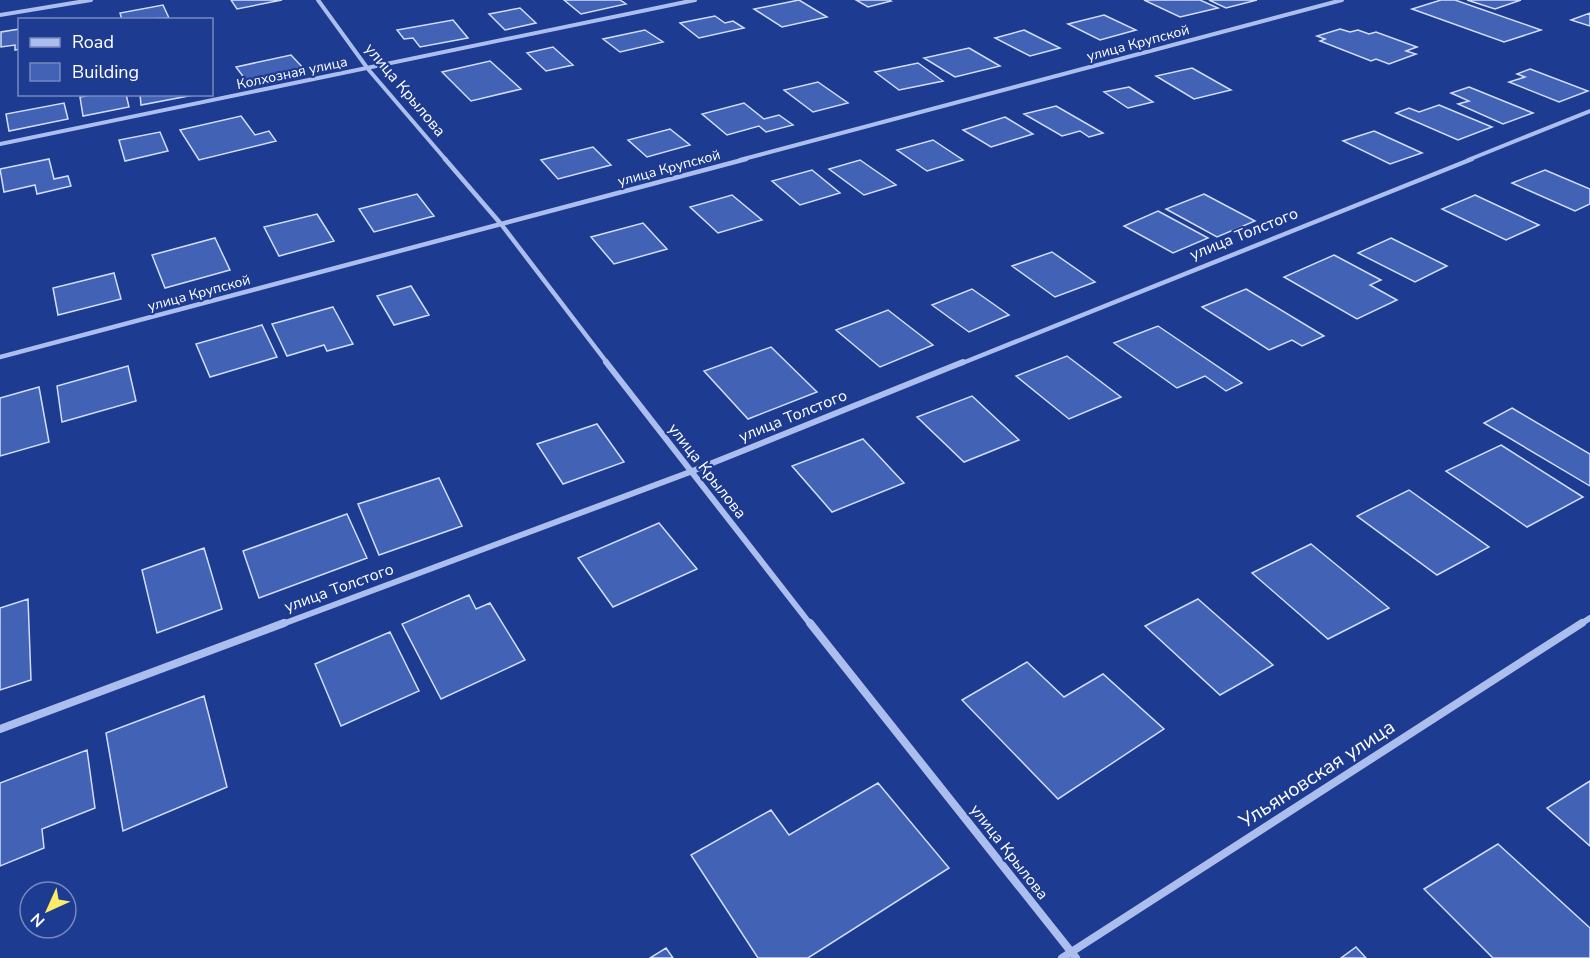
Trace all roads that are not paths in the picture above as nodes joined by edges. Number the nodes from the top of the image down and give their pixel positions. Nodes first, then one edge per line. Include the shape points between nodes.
1 (91, 0) edge
2 (318, 0) edge
3 (695, 0) edge
4 (1342, 0) edge
5 (0, 15) edge
6 (368, 69) junction
7 (1590, 111) edge
8 (0, 144) edge
9 (501, 224) junction
10 (0, 357) edge
11 (690, 472) junction
12 (1590, 618) edge
13 (0, 729) edge
14 (1074, 955) edge
15 (1062, 958) edge

1 - 5 street
2 - 6 street, улица Крылова
3 - 6 street, Колхозная улица
4 - 9 street, улица Крупской
6 - 8 street, Колхозная улица
6 - 9 street, улица Крылова
7 - 11 street, улица Толстого
9 - 10 street, улица Крупской
9 - 11 street, улица Крылова
11 - 13 street, улица Толстого
11 - 14 street, улица Крылова
12 - 14 street, Ульяновская улица
14 - 15 street, Ульяновская улица

